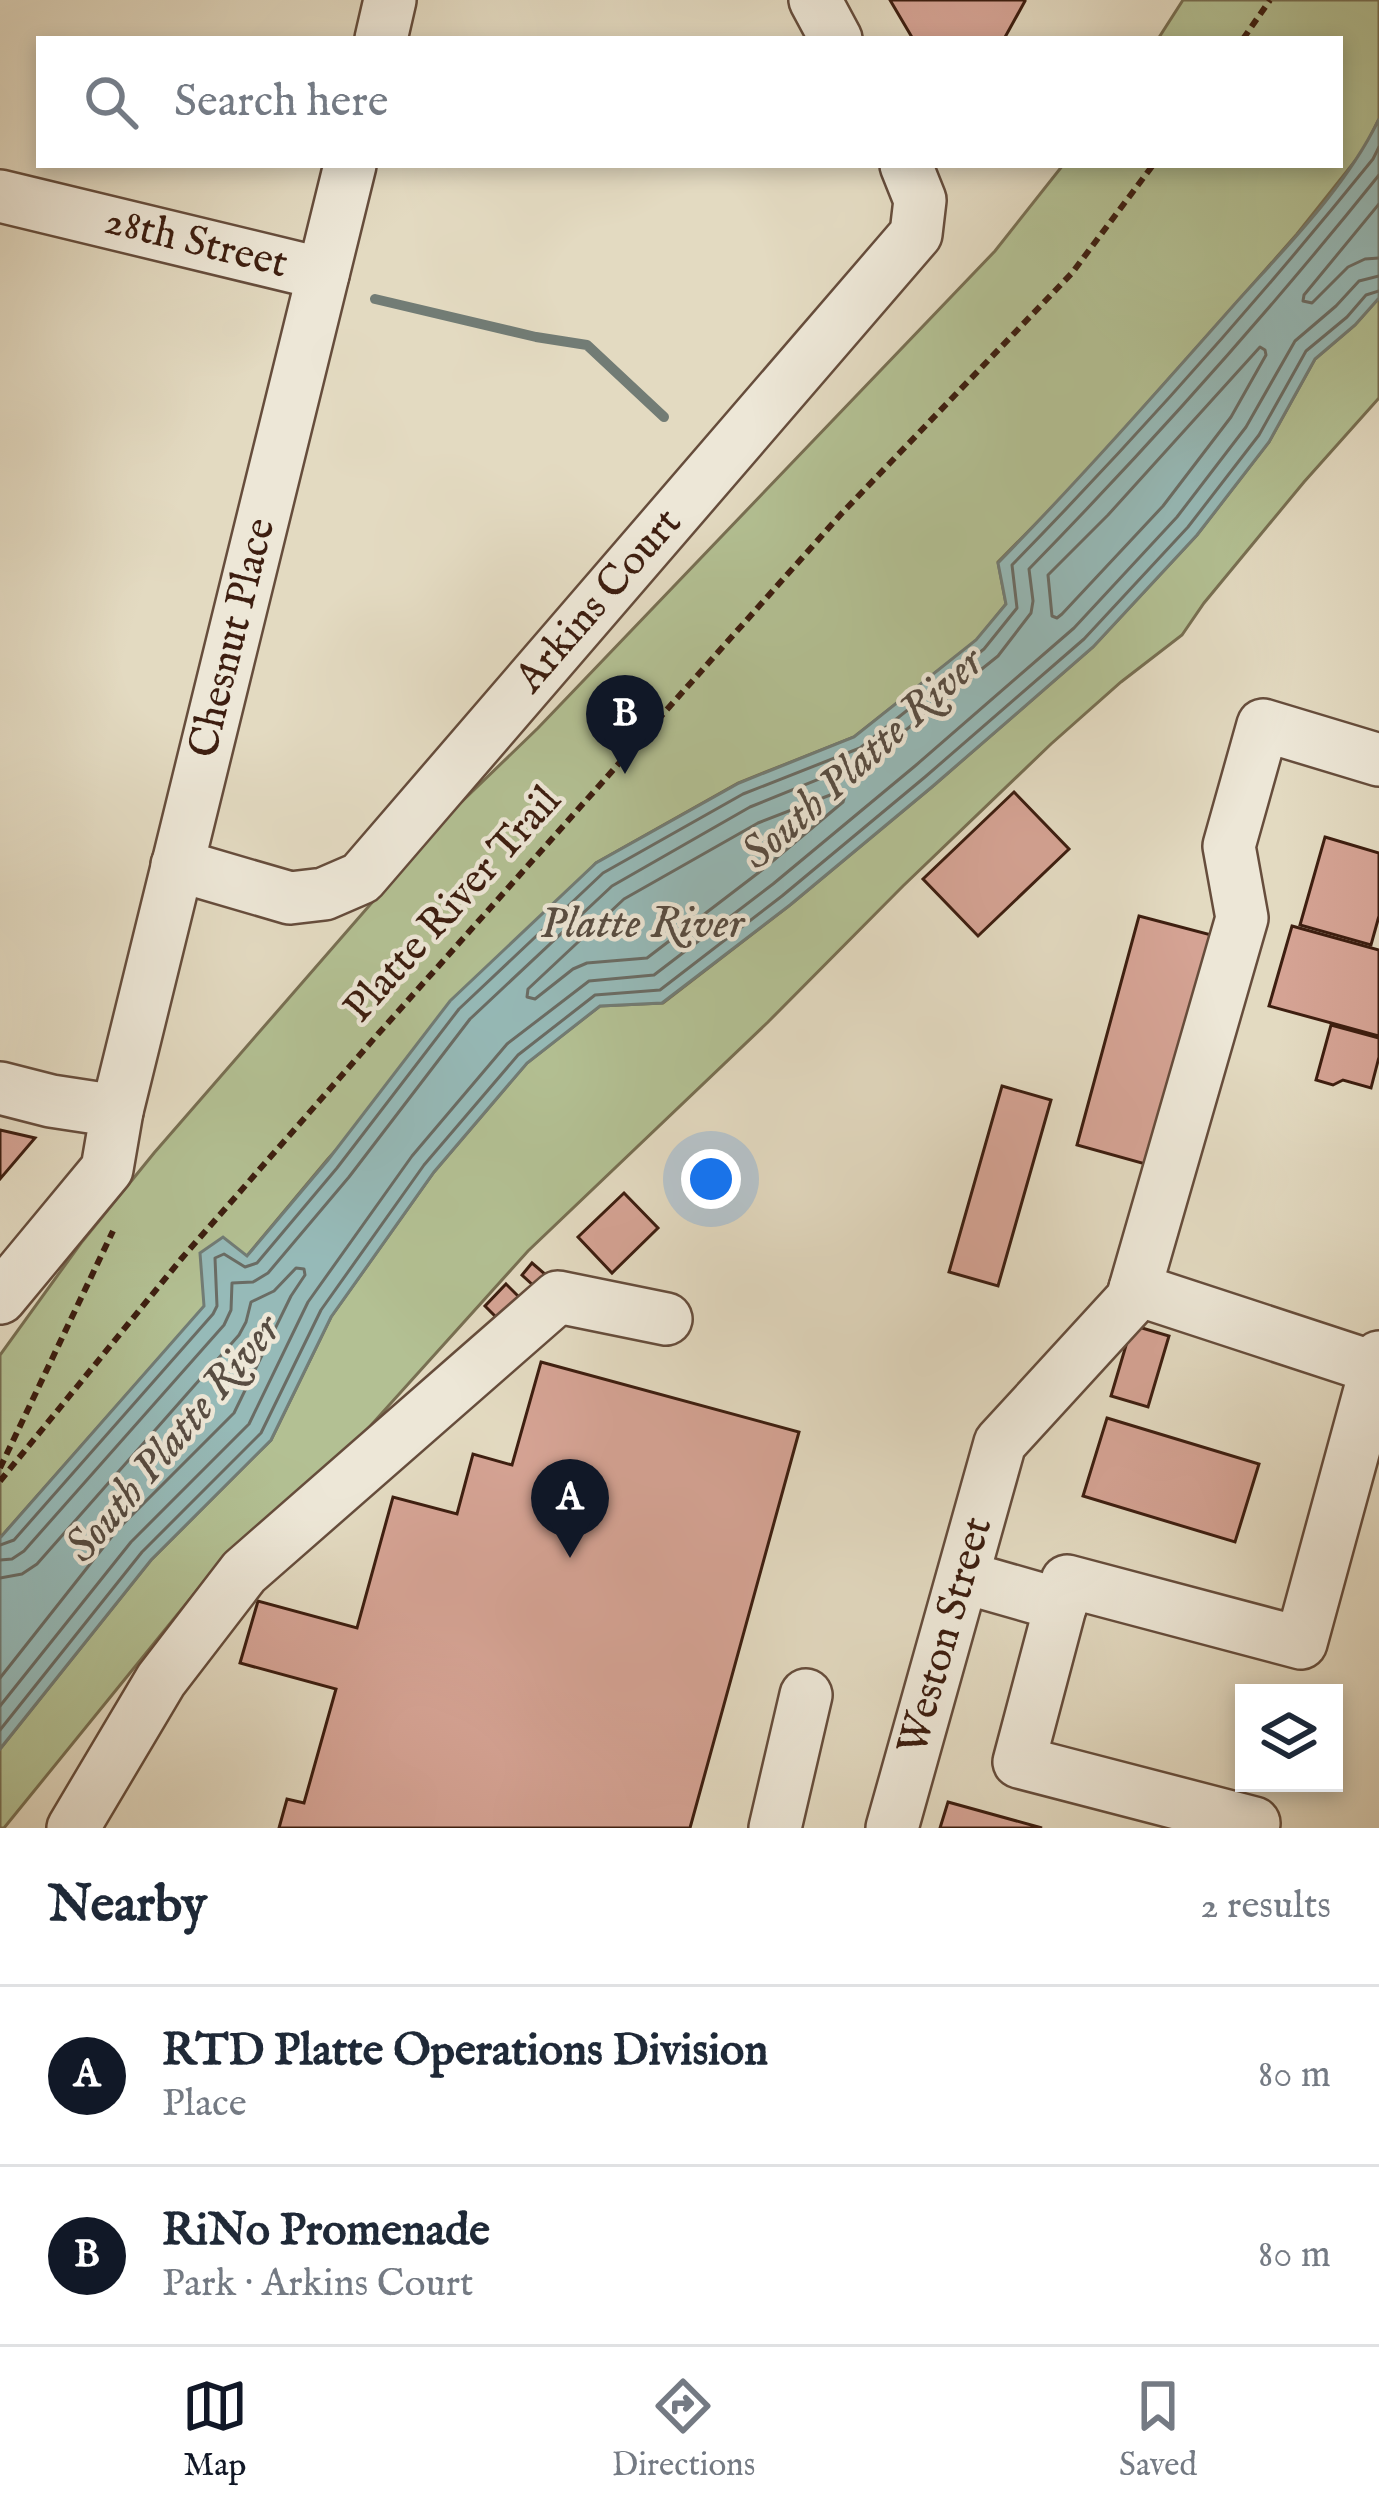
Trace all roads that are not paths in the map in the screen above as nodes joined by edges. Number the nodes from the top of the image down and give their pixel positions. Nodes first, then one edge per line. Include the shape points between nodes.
1 (391, 0) edge
2 (815, 0) edge
3 (382, 36) edge
4 (834, 36) edge
5 (349, 168) edge
6 (907, 168) edge
7 (0, 196) edge
8 (323, 274) junction
9 (1379, 760) edge
10 (178, 865) junction
11 (0, 1088) edge
12 (117, 1111) junction
13 (1135, 1289) junction
14 (0, 1298) edge
15 (666, 1319) dead end
16 (1378, 1362) edge
17 (962, 1577) junction
18 (1061, 1605) junction
19 (806, 1695) dead end
20 (73, 1828) edge
21 (776, 1828) edge
22 (892, 1828) edge
23 (1252, 1828) edge

1 - 3 street
2 - 4 street
5 - 8 street, Chesnut Place
6 - 10 street, Arkins Court via 920,200 916,235 361,878 290,898
7 - 8 street, 28th Street
8 - 10 street, Chesnut Place
9 - 13 street via 1263,725 1228,846 1242,918
10 - 12 street, Chesnut Place
11 - 12 street
12 - 14 street, Chesnut Place via 107,1169
13 - 16 street
13 - 17 street, Weston Street via 1000,1444
15 - 20 street via 558,1297 244,1572 161,1680
16 - 18 street via 1301,1643 1067,1581
17 - 18 street
17 - 22 street, Weston Street
18 - 23 street via 1019,1762
19 - 21 street

